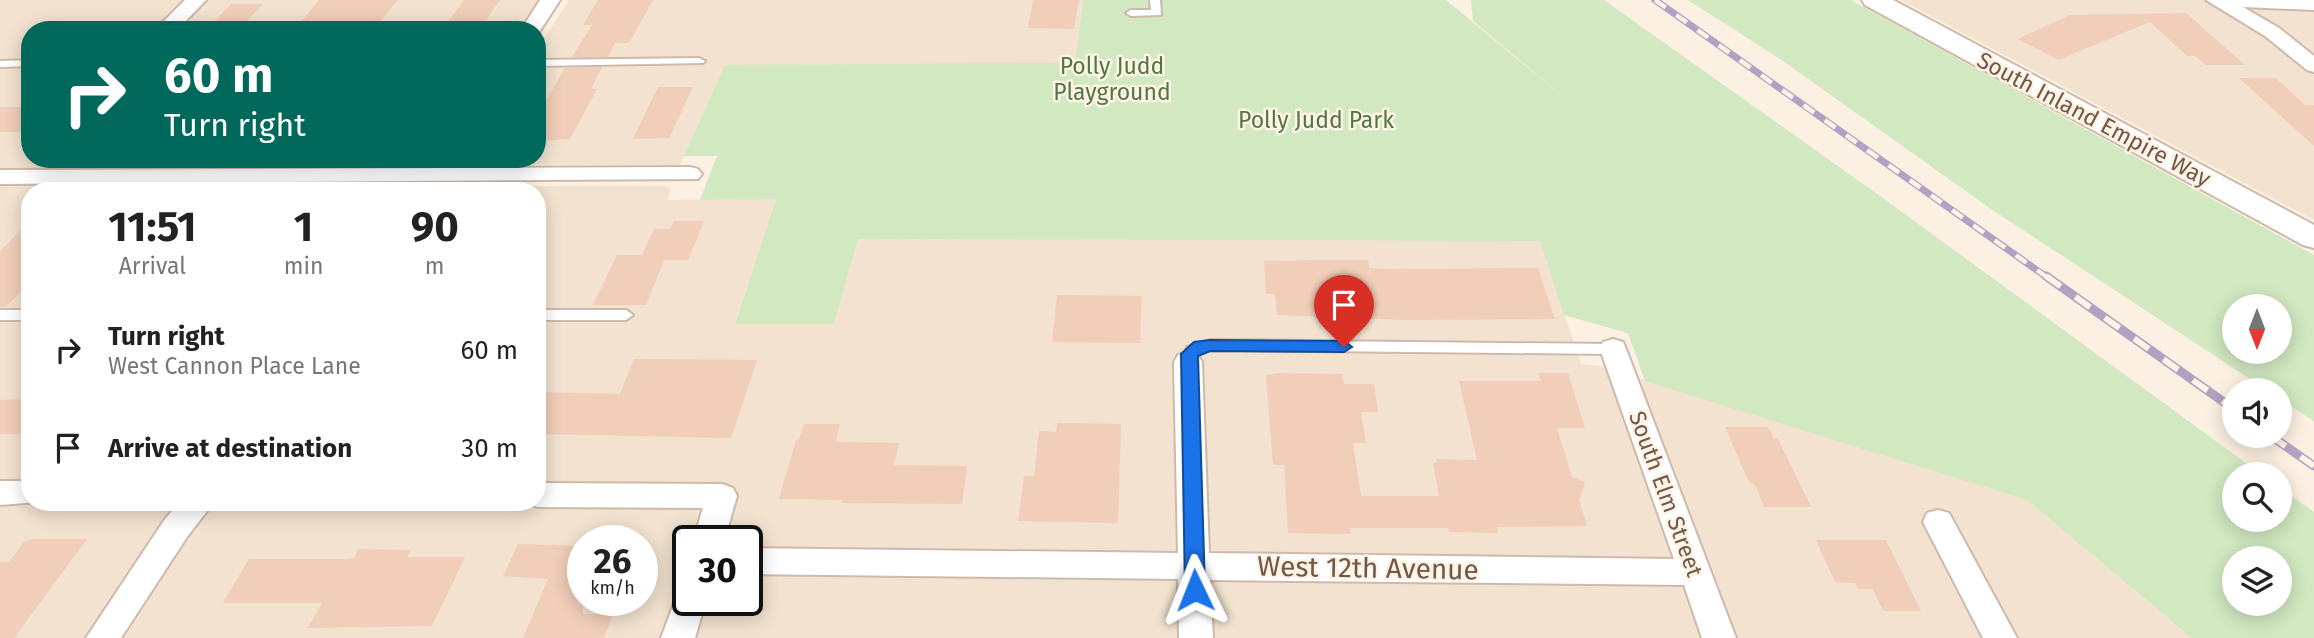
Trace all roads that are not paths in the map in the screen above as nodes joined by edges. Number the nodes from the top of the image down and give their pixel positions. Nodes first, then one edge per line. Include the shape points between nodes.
1 (196, 0) edge
2 (550, 0) edge
3 (1155, 0) edge
4 (1874, 0) edge
5 (2218, 0) edge
6 (2314, 4) edge
7 (1130, 13) dead end
8 (174, 21) edge
9 (537, 21) edge
10 (699, 61) dead end
11 (546, 63) edge
12 (0, 64) edge
13 (21, 64) edge
14 (2314, 66) edge
15 (21, 165) edge
16 (690, 174) dead end
17 (433, 175) edge
18 (3, 180) edge
19 (2314, 237) edge
20 (0, 315) edge
21 (21, 315) edge
22 (546, 315) edge
23 (626, 315) dead end
24 (1613, 349) joint
25 (1188, 362) joint
26 (0, 493) edge
27 (21, 493) edge
28 (546, 495) edge
29 (722, 496) joint
30 (191, 511) edge
31 (1938, 522) dead end
32 (713, 525) edge
33 (763, 561) edge
34 (1194, 566) junction
35 (1695, 572) junction
36 (685, 616) edge
37 (103, 638) edge
38 (678, 638) edge
39 (1196, 638) edge
40 (1719, 638) edge
41 (2000, 638) edge

1 - 8 street
2 - 9 street
3 - 7 lane via 1157,13
4 - 19 street, South Inland Empire Way
5 - 6 street
5 - 14 street via 2272,32
10 - 11 lane
12 - 13 lane
15 - 18 street
16 - 17 street
17 - 18 street
20 - 21 lane
22 - 23 lane
24 - 25 lane via 1210,345 1192,351
24 - 35 street, South Elm Street
25 - 34 street
26 - 27 street
28 - 29 street
29 - 32 street
30 - 37 street
31 - 41 street
33 - 34 street, West 12th Avenue
34 - 35 street, West 12th Avenue
34 - 39 street
35 - 40 street, South Elm Street
36 - 38 street

